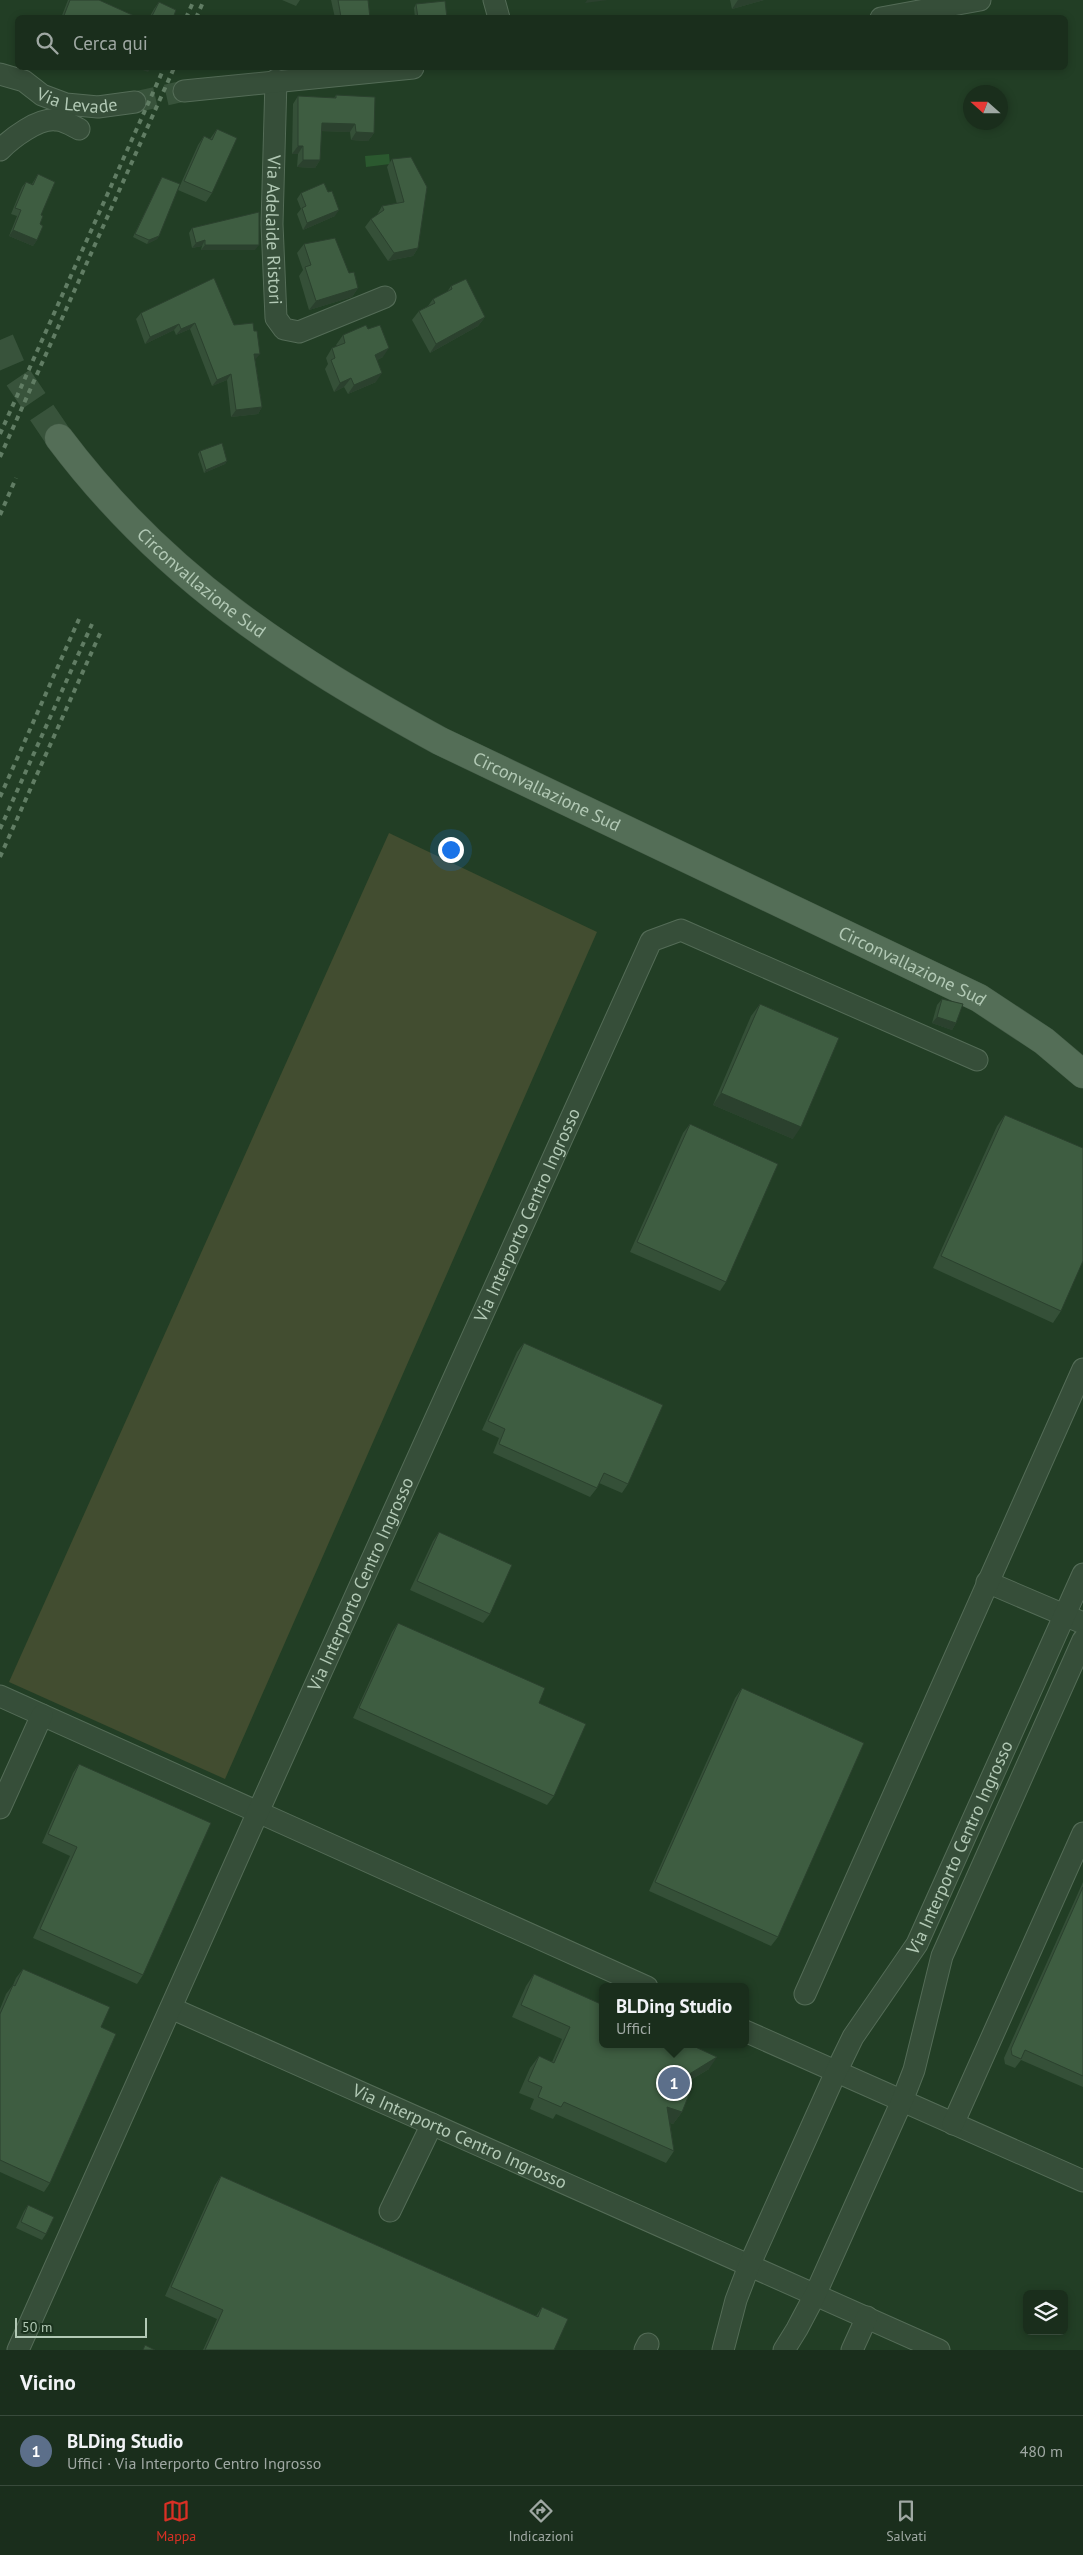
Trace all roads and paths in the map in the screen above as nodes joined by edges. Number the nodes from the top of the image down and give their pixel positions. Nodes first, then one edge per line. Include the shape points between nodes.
1 (494, 0) edge
2 (980, 0) edge
3 (498, 15) edge
4 (898, 15) edge
5 (390, 70) edge
6 (0, 74) edge
7 (276, 80) junction
8 (24, 81) junction
9 (0, 86) edge
10 (184, 90) tunnel mouth
11 (135, 102) tunnel mouth
12 (79, 129) dead end
13 (0, 150) edge
14 (385, 297) dead end
15 (59, 438) tunnel mouth
16 (977, 1060) dead end
17 (1083, 1074) edge
18 (1083, 1370) edge
19 (1083, 1574) edge
20 (987, 1582) junction
21 (1073, 1619) edge
22 (1083, 1640) edge
23 (0, 1696) edge
24 (42, 1715) junction
25 (0, 1808) edge
26 (258, 1812) junction
27 (1083, 1833) edge
28 (638, 1983) edge
29 (805, 1994) dead end
30 (171, 2008) junction
31 (749, 2033) edge
32 (836, 2072) junction
33 (902, 2101) junction
34 (432, 2124) junction
35 (953, 2124) junction
36 (1083, 2181) edge
37 (390, 2211) dead end
38 (749, 2266) junction
39 (815, 2295) junction
40 (866, 2317) junction
41 (18, 2350) edge
42 (723, 2350) edge
43 (784, 2350) edge
44 (852, 2350) edge
45 (939, 2350) edge

1 - 3 street
2 - 4 street
5 - 7 street
6 - 8 street, Via Levade
7 - 10 street
7 - 14 street, Via Adelaide Ristori via 272,224 276,318 284,329 300,332
8 - 9 street
8 - 11 street, Via Levade via 42,95 74,106
12 - 13 street via 56,120 30,127
15 - 17 main road, Circonvallazione Sud via 88,477 168,559 223,606 299,660 440,741 979,998 1044,1041
16 - 26 street, Via Interporto Centro Ingrosso via 681,930 651,941
18 - 20 street
19 - 21 street, Via Interporto Centro Ingrosso
20 - 21 street
20 - 29 street
21 - 32 street, Via Interporto Centro Ingrosso via 917,1944 853,2037
22 - 33 street, Via Interporto Centro Ingrosso via 942,1956 914,2070
23 - 24 street
24 - 25 street
24 - 26 street
26 - 28 street
26 - 30 street, Via Interporto Centro Ingrosso
27 - 35 street
30 - 34 street, Via Interporto Centro Ingrosso
30 - 41 street, Via Interporto Centro Ingrosso
31 - 32 street
32 - 33 street
32 - 38 street, Via Interporto Centro Ingrosso
33 - 35 street
33 - 39 street, Via Interporto Centro Ingrosso
34 - 37 street
34 - 38 street, Via Interporto Centro Ingrosso
35 - 36 street
38 - 39 street, Via Interporto Centro Ingrosso
38 - 42 street, Via Interporto Centro Ingrosso
39 - 40 street, Via Interporto Centro Ingrosso
39 - 43 street, Via Interporto Centro Ingrosso
40 - 44 street
40 - 45 street, Via Interporto Centro Ingrosso

